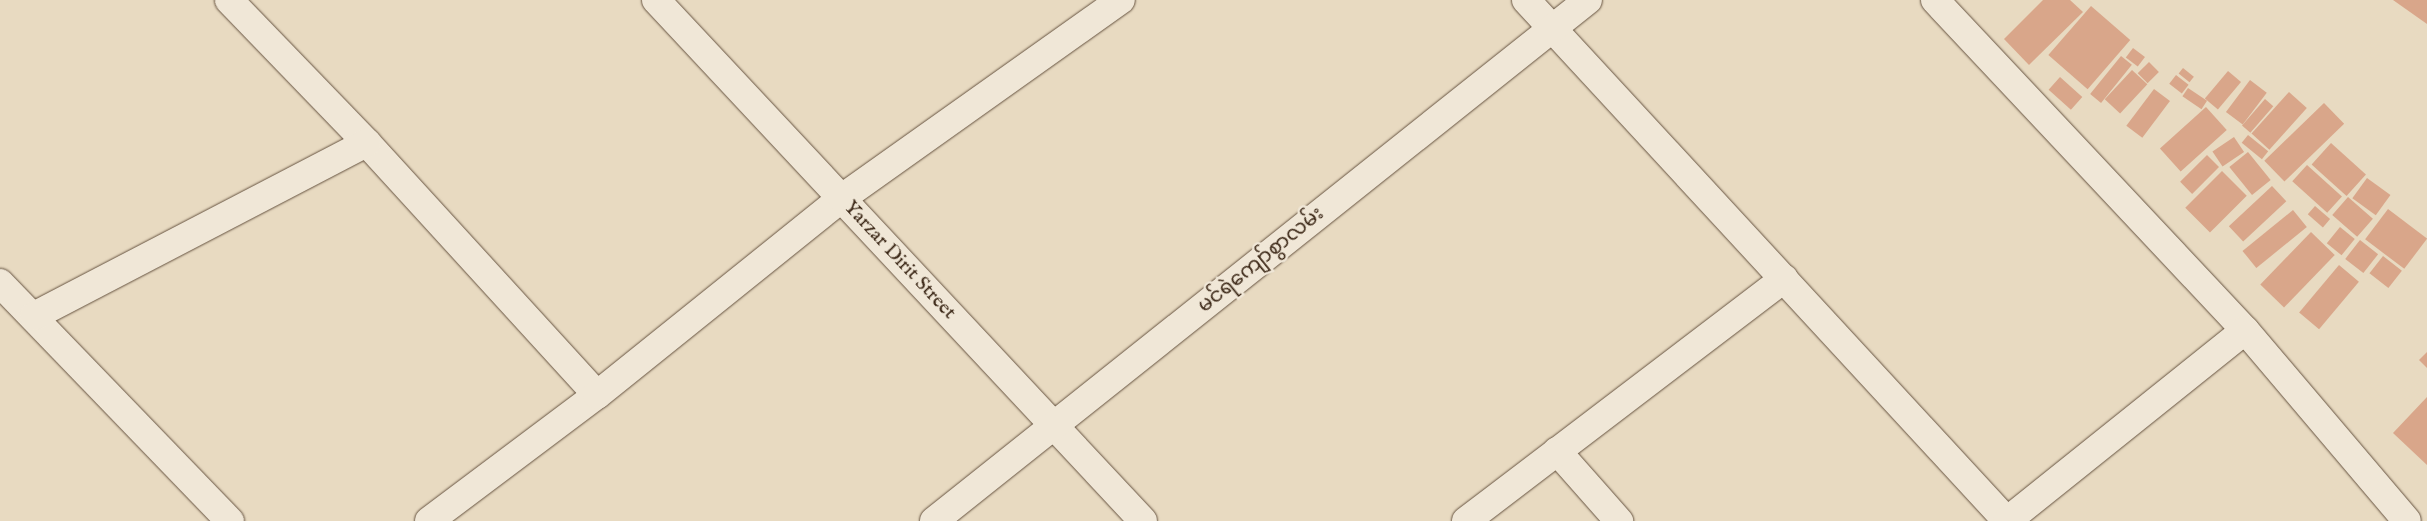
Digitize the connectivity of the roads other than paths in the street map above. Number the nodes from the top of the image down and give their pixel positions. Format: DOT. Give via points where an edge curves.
graph roads {
  1 [pos="229,0"];
  2 [pos="656,0"];
  3 [pos="1121,0"];
  4 [pos="1526,0"];
  5 [pos="1588,0"];
  6 [pos="1935,0"];
  7 [pos="1551,28"];
  8 [pos="367,143"];
  9 [pos="842,198"];
  10 [pos="1784,279"];
  11 [pos="0,283"];
  12 [pos="34,316"];
  13 [pos="2245,330"];
  14 [pos="596,394"];
  15 [pos="1054,426"];
  16 [pos="1558,451"];
  17 [pos="230,521"];
  18 [pos="428,521"];
  19 [pos="934,521"];
  20 [pos="1143,521"];
  21 [pos="1466,521"];
  22 [pos="1619,521"];
  23 [pos="2007,521"];
  24 [pos="2407,521"];
  1 -- 8 [label="street"];
  2 -- 9 [label="street, Yarzar Dirit Street"];
  3 -- 9 [label="street"];
  4 -- 7 [label="street"];
  5 -- 7 [label="street, မင်ရဲကျော်စွာလမ်း"];
  6 -- 13 [label="street"];
  7 -- 10 [label="street"];
  7 -- 15 [label="street, မင်ရဲကျော်စွာလမ်း"];
  8 -- 12 [label="street"];
  8 -- 14 [label="street"];
  9 -- 14 [label="street"];
  9 -- 15 [label="street, Yarzar Dirit Street"];
  10 -- 16 [label="street"];
  10 -- 23 [label="street"];
  11 -- 12 [label="street"];
  12 -- 17 [label="street"];
  13 -- 23 [label="street"];
  13 -- 24 [label="street"];
  14 -- 18 [label="street"];
  15 -- 19 [label="street, မင်ရဲကျော်စွာလမ်း"];
  15 -- 20 [label="street, Yarzar Dirit Street"];
  16 -- 21 [label="street"];
  16 -- 22 [label="street"];
}
